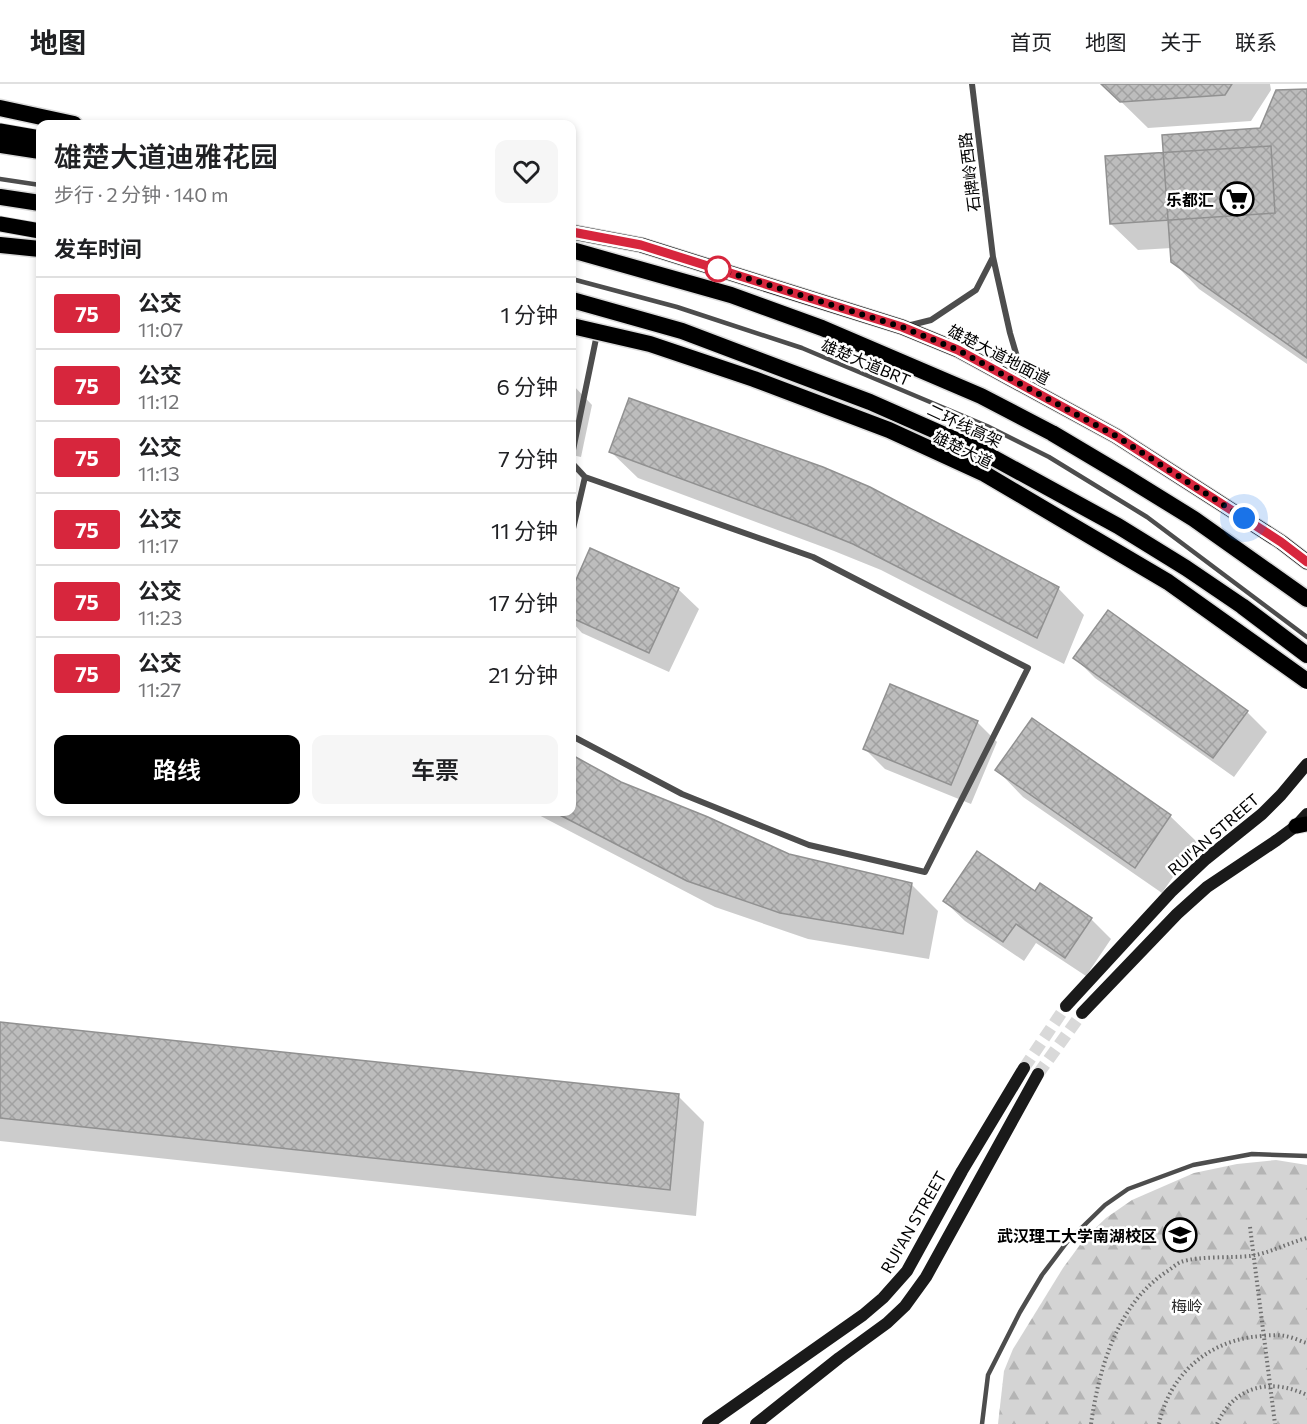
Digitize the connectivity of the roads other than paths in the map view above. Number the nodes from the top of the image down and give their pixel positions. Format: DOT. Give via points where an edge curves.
graph roads {
  1 [pos="972,84"];
  2 [pos="0,108"];
  3 [pos="56,120"];
  4 [pos="0,131"];
  5 [pos="36,137"];
  6 [pos="0,145"];
  7 [pos="36,150"];
  8 [pos="0,179"];
  9 [pos="36,184"];
  10 [pos="0,197"];
  11 [pos="36,202"];
  12 [pos="0,224"];
  13 [pos="36,230"];
  14 [pos="576,233"];
  15 [pos="0,245"];
  16 [pos="36,249"];
  17 [pos="576,251"];
  18 [pos="993,257"];
  19 [pos="576,280"];
  20 [pos="576,301"];
  21 [pos="576,326"];
  22 [pos="576,326"];
  23 [pos="902,327"];
  24 [pos="598,330"];
  25 [pos="1027,388"];
  26 [pos="576,436"];
  27 [pos="576,467"];
  28 [pos="585,477"];
  29 [pos="576,516"];
  30 [pos="1307,562"];
  31 [pos="1307,598"];
  32 [pos="1307,637"];
  33 [pos="1307,656"];
  34 [pos="1307,674"];
  35 [pos="1307,681"];
  36 [pos="576,738"];
  37 [pos="1307,764"];
  38 [pos="1307,814"];
  39 [pos="1302,825"];
  40 [pos="1066,1006"];
  41 [pos="1082,1013"];
  42 [pos="1024,1068"];
  43 [pos="1038,1074"];
  44 [pos="1307,1156"];
  45 [pos="708,1424"];
  46 [pos="756,1424"];
  47 [pos="982,1424"];
  1 -- 18 [label="street, 石牌岭西路"];
  2 -- 3 [label="highway"];
  4 -- 5 [label="main road"];
  6 -- 7 [label="highway"];
  8 -- 9 [label="lane"];
  10 -- 11 [label="highway"];
  12 -- 13 [label="main road"];
  14 -- 23 [label="main road, 雄楚大道地面道" via="641,245"];
  15 -- 16 [label="highway"];
  17 -- 31 [label="highway" via="731,295 822,328 981,396 1052,433 1194,519"];
  18 -- 23 [label="street" via="976,290 931,320"];
  18 -- 25 [label="street, 石牌岭西路"];
  19 -- 32 [label="lane, 雄楚大道BRT" via="677,307 802,348 987,426 1049,457 1147,517"];
  20 -- 33 [label="highway, 二环线高架" via="682,331 870,402 981,451 1066,496 1186,568"];
  21 -- 24 [label="main road, 雄楚大道"];
  22 -- 35 [label="highway, bridge" via="650,344 754,379 889,430 985,474 1168,582"];
  23 -- 25 [label="main road, 雄楚大道地面道" via="958,350"];
  24 -- 26 [label="street"];
  24 -- 34 [label="main road, 雄楚大道" via="685,355 881,429 1049,512 1154,574"];
  25 -- 30 [label="main road, 雄楚大道地面道" via="1116,436"];
  27 -- 28 [label="street"];
  28 -- 29 [label="street"];
  28 -- 36 [label="street" via="813,557 1028,668 925,873 809,845 682,794"];
  37 -- 40 [label="main road, RUI'AN STREET" via="1262,814 1171,892"];
  38 -- 39 [label="main road"];
  39 -- 41 [label="main road" via="1208,886"];
  42 -- 45 [label="main road, RUI'AN STREET" via="896,1284 863,1315"];
  43 -- 46 [label="main road" via="926,1277 905,1306"];
  44 -- 47 [label="lane" via="1252,1154 1193,1165 1128,1189 1105,1205 1067,1242 1020,1312 988,1375"];
}
